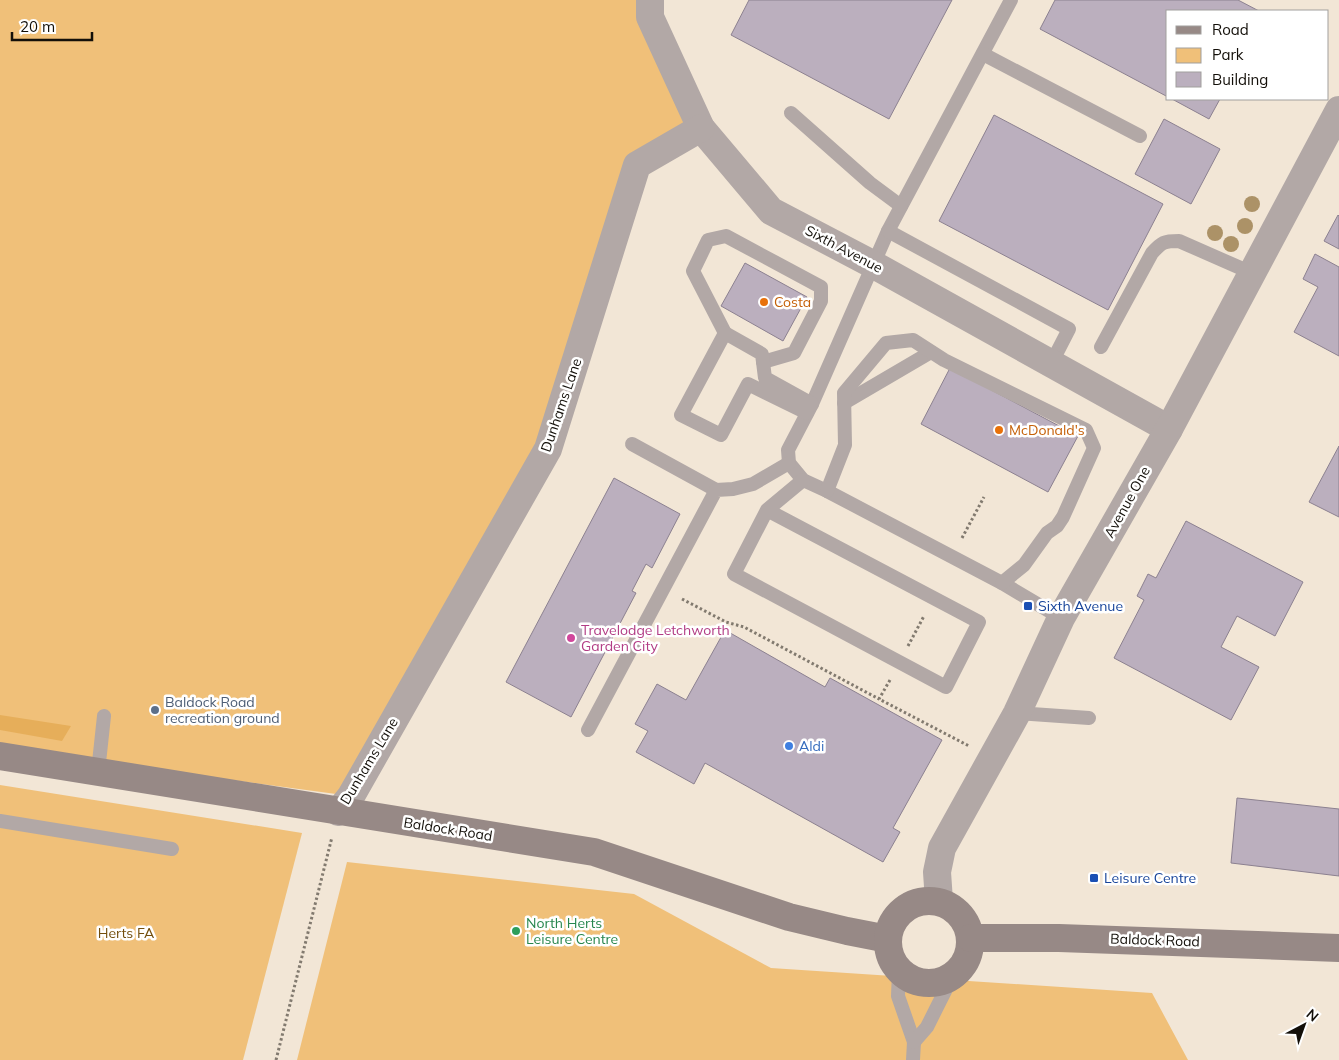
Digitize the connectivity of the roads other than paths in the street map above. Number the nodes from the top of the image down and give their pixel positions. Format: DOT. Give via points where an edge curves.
graph roads {
  1 [pos="650,0"];
  2 [pos="1011,0"];
  3 [pos="982,54"];
  4 [pos="1339,110"];
  5 [pos="791,113"];
  6 [pos="701,128"];
  7 [pos="1140,136"];
  8 [pos="901,206"];
  9 [pos="888,231"];
  10 [pos="874,264"];
  11 [pos="1252,273"];
  12 [pos="725,333"];
  13 [pos="1101,347"];
  14 [pos="931,352"];
  15 [pos="763,362"];
  16 [pos="1052,364"];
  17 [pos="844,403"];
  18 [pos="810,408"];
  19 [pos="1169,429"];
  20 [pos="632,444"];
  21 [pos="789,463"];
  22 [pos="803,480"];
  23 [pos="716,490"];
  24 [pos="827,491"];
  25 [pos="767,510"];
  26 [pos="1002,583"];
  27 [pos="1061,618"];
  28 [pos="1017,713"];
  29 [pos="104,716"];
  30 [pos="1089,718"];
  31 [pos="588,730"];
  32 [pos="0,756"];
  33 [pos="98,772"];
  34 [pos="338,812"];
  35 [pos="0,821"];
  36 [pos="172,849"];
  37 [pos="938,901"];
  38 [pos="971,938"];
  39 [pos="888,940"];
  40 [pos="1339,948"];
  41 [pos="899,971"];
  42 [pos="952,977"];
  43 [pos="914,1042"];
  44 [pos="913,1060"];
  1 -- 6 [label="street" via="650,17"];
  2 -- 3 [label="lane"];
  3 -- 7 [label="lane"];
  3 -- 8 [label="lane"];
  4 -- 11 [label="street, Avenue One"];
  5 -- 8 [label="lane"];
  6 -- 10 [label="street, Sixth Avenue" via="771,211"];
  6 -- 34 [label="street, Dunhams Lane" via="637,165 548,449 351,796"];
  8 -- 9 [label="lane"];
  9 -- 10 [label="lane"];
  9 -- 16 [label="lane" via="1069,329"];
  10 -- 16 [label="street, Sixth Avenue"];
  10 -- 18 [label="lane"];
  11 -- 13 [label="lane" via="1179,241 1166,241 1152,253"];
  11 -- 19 [label="street, Avenue One"];
  12 -- 15 [label="lane" via="762,354"];
  12 -- 15 [label="lane" via="693,271 708,240 726,236 821,287 821,301 794,354"];
  12 -- 18 [label="lane" via="681,415 721,435 748,384"];
  14 -- 17 [label="lane"];
  14 -- 17 [label="lane" via="913,340 886,343 844,393"];
  14 -- 26 [label="lane" via="1086,430 1094,448 1057,526 1046,533 1024,565"];
  15 -- 18 [label="lane" via="765,378"];
  16 -- 19 [label="street, Sixth Avenue"];
  17 -- 24 [label="lane" via="845,445"];
  18 -- 21 [label="lane" via="788,450"];
  19 -- 27 [label="street, Avenue One"];
  20 -- 23 [label="lane"];
  21 -- 22 [label="lane"];
  21 -- 23 [label="lane" via="753,484"];
  22 -- 24 [label="lane"];
  22 -- 25 [label="lane"];
  23 -- 31 [label="lane"];
  24 -- 26 [label="lane"];
  25 -- 25 [label="lane" via="734,574 946,687 979,622"];
  26 -- 27 [label="lane"];
  27 -- 28 [label="street, Avenue One"];
  28 -- 30 [label="lane"];
  28 -- 37 [label="street, Avenue One" via="942,848 937,872"];
  29 -- 33 [label="lane"];
  32 -- 33 [label="main road, Baldock Road"];
  33 -- 34 [label="main road, Baldock Road"];
  34 -- 39 [label="main road, Baldock Road" via="594,852 789,917"];
  35 -- 36 [label="lane"];
  37 -- 38 [label="main road" via="960,914 968,925"];
  37 -- 39 [label="main road" via="924,900 899,913 891,926"];
  38 -- 40 [label="main road, Baldock Road"];
  38 -- 42 [label="main road" via="970,953 963,967"];
  39 -- 41 [label="main road" via="889,951"];
  41 -- 42 [label="main road" via="924,983 939,983"];
  41 -- 43 [label="lane" via="898,996"];
  42 -- 43 [label="lane" via="927,1027"];
  43 -- 44 [label="lane"];
}
